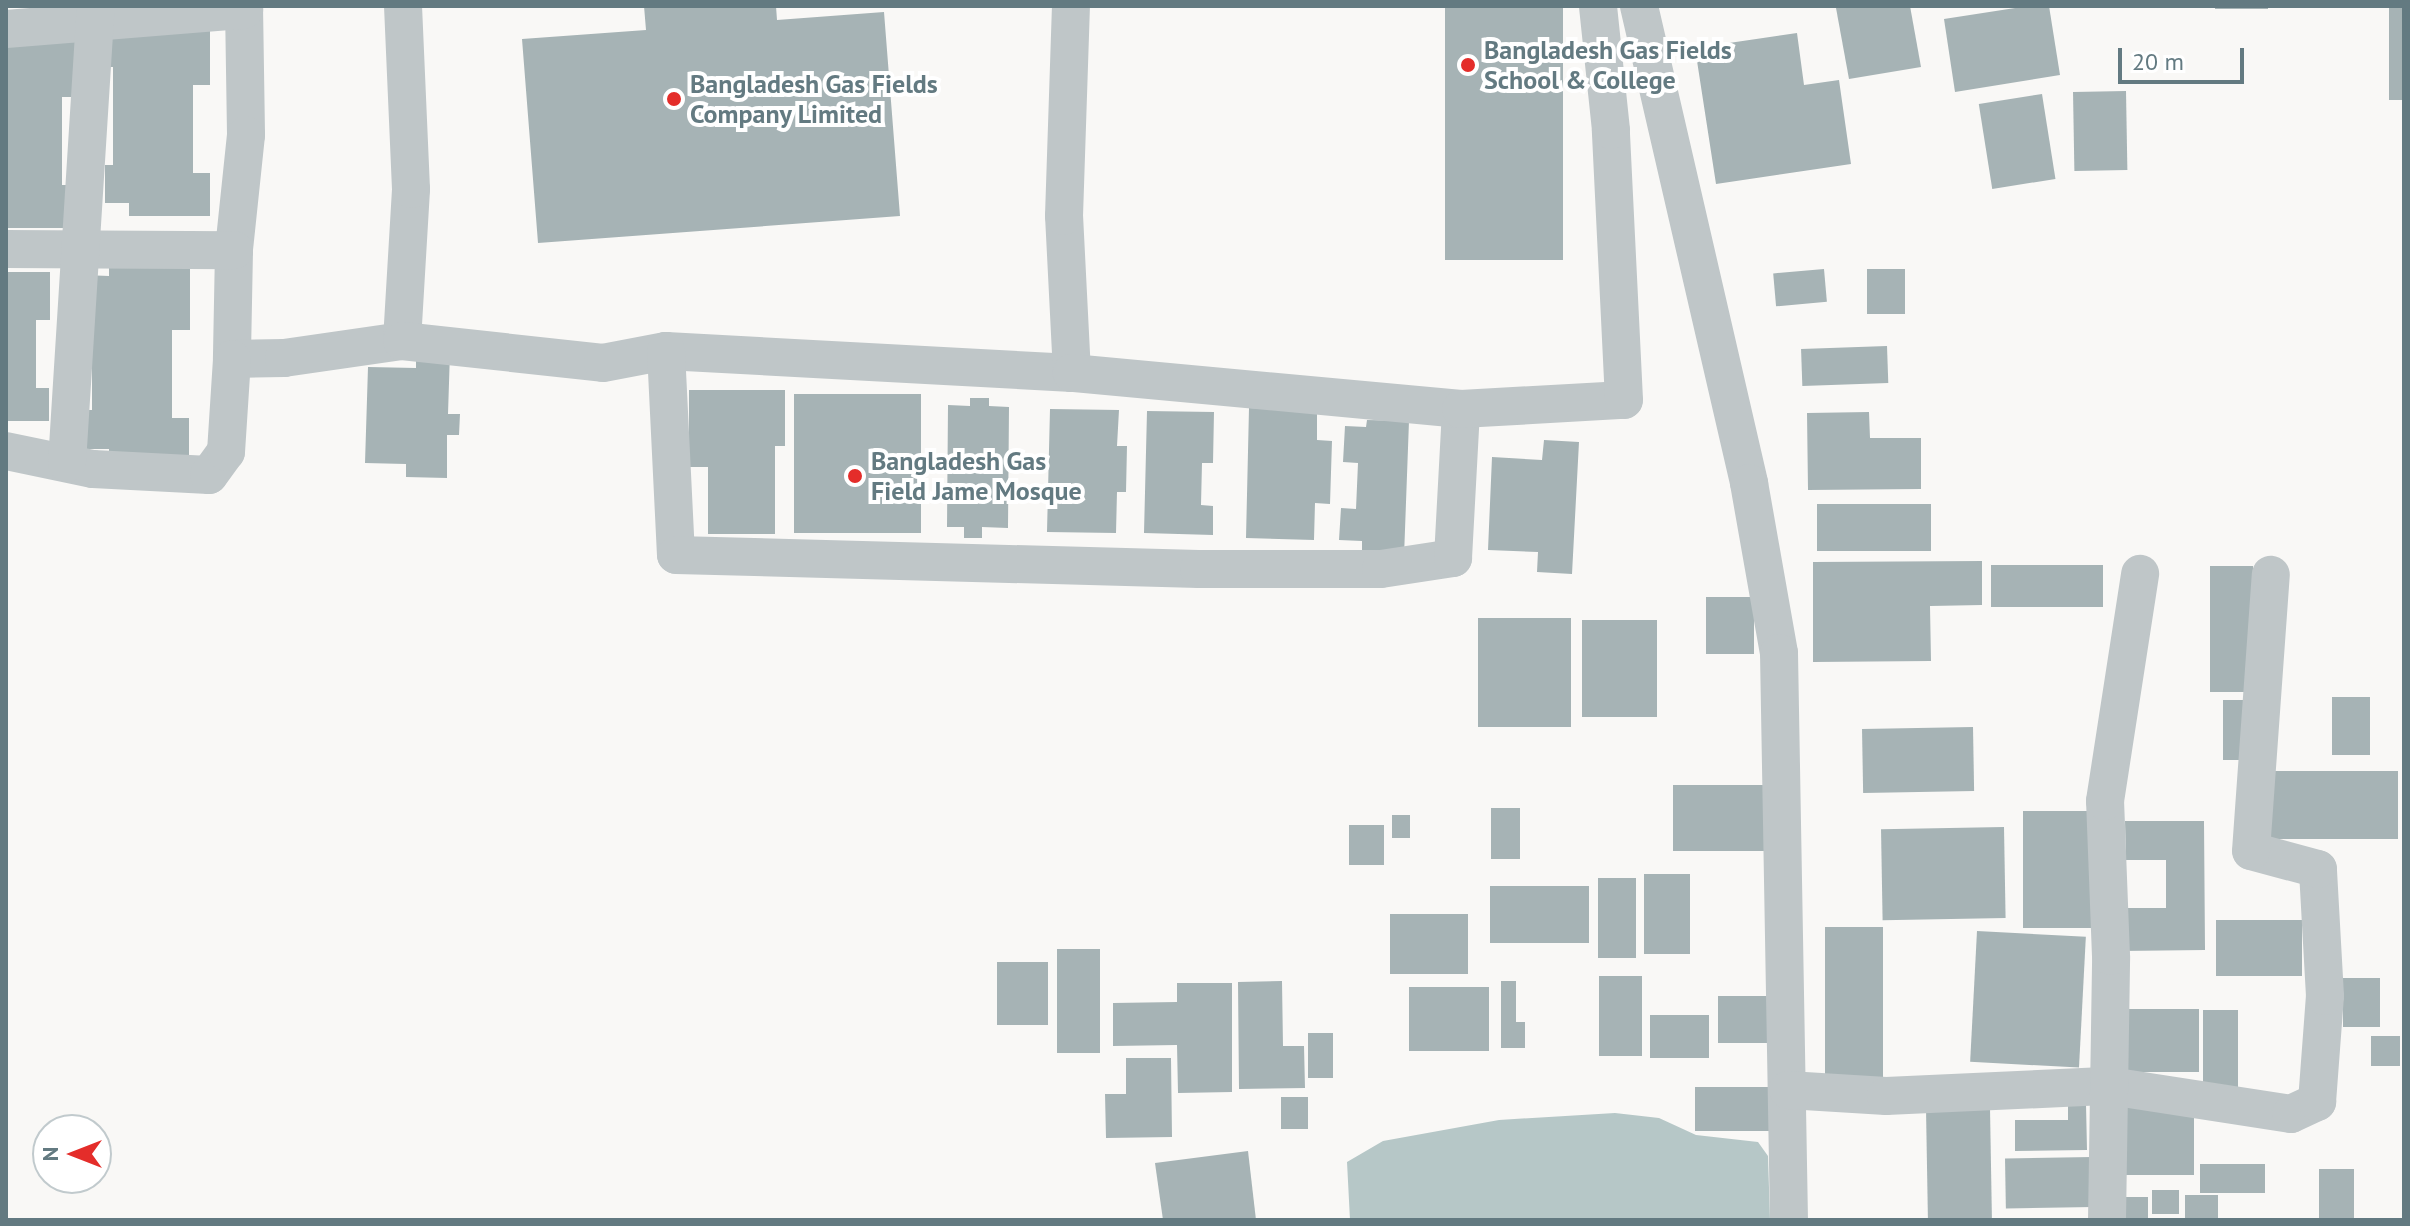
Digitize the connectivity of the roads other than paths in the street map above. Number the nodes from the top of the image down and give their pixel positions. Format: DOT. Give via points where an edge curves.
graph roads {
  1 [pos="403,6"];
  2 [pos="1071,6"];
  3 [pos="1598,6"];
  4 [pos="1639,6"];
  5 [pos="244,8"];
  6 [pos="97,14"];
  7 [pos="6,29"];
  8 [pos="6,249"];
  9 [pos="81,249"];
  10 [pos="234,250"];
  11 [pos="402,341"];
  12 [pos="666,351"];
  13 [pos="232,359"];
  14 [pos="1072,373"];
  15 [pos="1461,409"];
  16 [pos="6,451"];
  17 [pos="67,463"];
  18 [pos="2140,574"];
  19 [pos="2271,575"];
  20 [pos="2110,1086"];
  21 [pos="1788,1090"];
  22 [pos="1789,1220"];
  23 [pos="2107,1220"];
  1 -- 11 [label="street" via="411,189"];
  2 -- 14 [label="street" via="1071,130 1064,216"];
  3 -- 15 [label="street" via="1611,130 1624,400"];
  4 -- 21 [label="street" via="1745,468 1779,653"];
  5 -- 6 [label="street"];
  5 -- 10 [label="street" via="246,135"];
  6 -- 7 [label="street"];
  6 -- 9 [label="street"];
  8 -- 9 [label="street"];
  9 -- 10 [label="street"];
  9 -- 17 [label="street"];
  10 -- 13 [label="street"];
  11 -- 12 [label="street" via="603,363"];
  11 -- 13 [label="street" via="284,358"];
  12 -- 14 [label="street"];
  12 -- 15 [label="street" via="676,555 1199,569 1381,569 1453,558"];
  13 -- 17 [label="street" via="226,452 209,475"];
  14 -- 15 [label="street"];
  16 -- 17 [label="street"];
  18 -- 20 [label="street" via="2105,801"];
  19 -- 20 [label="street" via="2251,851 2318,869 2325,996 2317,1102 2291,1114"];
  20 -- 21 [label="street" via="1886,1096"];
  20 -- 23 [label="street"];
  21 -- 22 [label="street"];
}
